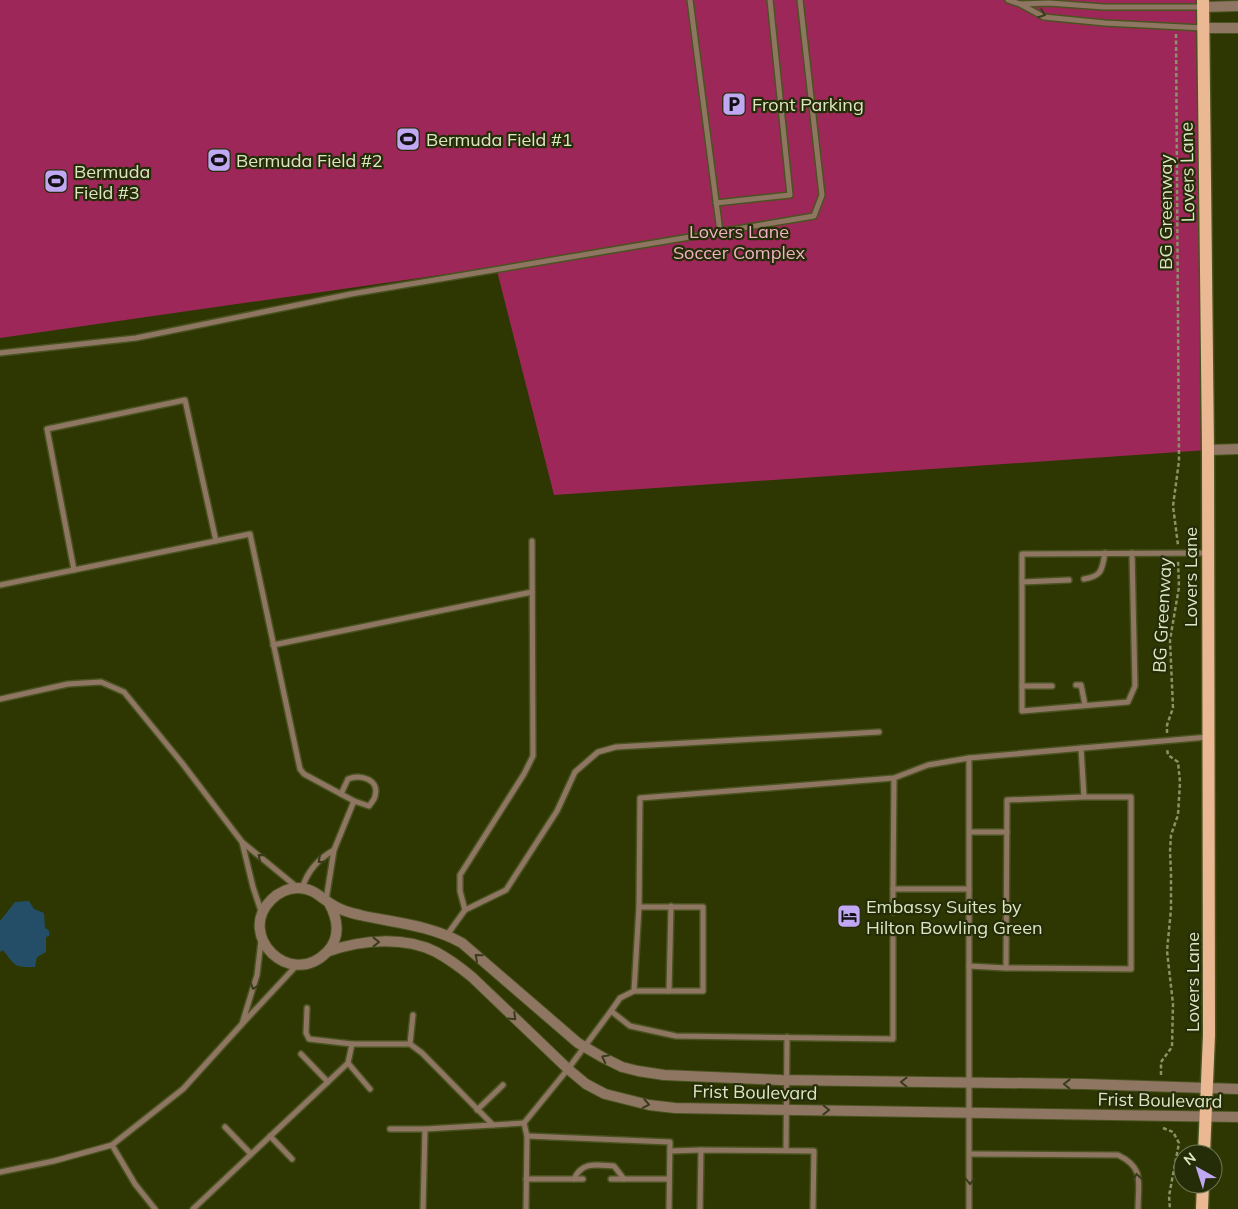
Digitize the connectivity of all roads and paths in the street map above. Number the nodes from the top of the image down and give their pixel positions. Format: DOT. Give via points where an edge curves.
graph roads {
  1 [pos="690,0"];
  2 [pos="770,0"];
  3 [pos="800,0"];
  4 [pos="1008,0"];
  5 [pos="1203,3"];
  6 [pos="1020,4"];
  7 [pos="1238,6"];
  8 [pos="1176,26"];
  9 [pos="1203,28"];
  10 [pos="1238,28"];
  11 [pos="716,203"];
  12 [pos="720,232"];
  13 [pos="0,353"];
  14 [pos="1238,449"];
  15 [pos="1208,450"];
  16 [pos="216,541"];
  17 [pos="532,541"];
  18 [pos="1105,553"];
  19 [pos="1132,553"];
  20 [pos="1207,553"];
  21 [pos="1178,554"];
  22 [pos="74,570"];
  23 [pos="1069,580"];
  24 [pos="1084,580"];
  25 [pos="1022,582"];
  26 [pos="0,585"];
  27 [pos="532,592"];
  28 [pos="273,645"];
  29 [pos="1022,686"];
  30 [pos="1052,686"];
  31 [pos="1076,686"];
  32 [pos="0,699"];
  33 [pos="1084,705"];
  34 [pos="879,732"];
  35 [pos="1209,736"];
  36 [pos="1167,741"];
  37 [pos="1081,748"];
  38 [pos="969,758"];
  39 [pos="894,778"];
  40 [pos="341,794"];
  41 [pos="1084,797"];
  42 [pos="354,801"];
  43 [pos="969,832"];
  44 [pos="1007,832"];
  45 [pos="242,842"];
  46 [pos="334,850"];
  47 [pos="300,888"];
  48 [pos="893,889"];
  49 [pos="970,889"];
  50 [pos="328,902"];
  51 [pos="671,906"];
  52 [pos="639,907"];
  53 [pos="465,910"];
  54 [pos="893,912"];
  55 [pos="262,914"];
  56 [pos="447,935"];
  57 [pos="262,938"];
  58 [pos="893,938"];
  59 [pos="328,951"];
  60 [pos="297,965"];
  61 [pos="969,966"];
  62 [pos="1006,968"];
  63 [pos="634,991"];
  64 [pos="669,991"];
  65 [pos="307,1008"];
  66 [pos="611,1011"];
  67 [pos="413,1016"];
  68 [pos="242,1024"];
  69 [pos="787,1037"];
  70 [pos="352,1044"];
  71 [pos="410,1044"];
  72 [pos="584,1046"];
  73 [pos="300,1054"];
  74 [pos="348,1063"];
  75 [pos="568,1069"];
  76 [pos="787,1080"];
  77 [pos="328,1082"];
  78 [pos="970,1083"];
  79 [pos="503,1085"];
  80 [pos="1161,1087"];
  81 [pos="1207,1088"];
  82 [pos="370,1089"];
  83 [pos="1238,1089"];
  84 [pos="787,1109"];
  85 [pos="478,1110"];
  86 [pos="970,1112"];
  87 [pos="1160,1116"];
  88 [pos="1206,1117"];
  89 [pos="1238,1117"];
  90 [pos="524,1123"];
  91 [pos="493,1125"];
  92 [pos="225,1127"];
  93 [pos="390,1129"];
  94 [pos="424,1129"];
  95 [pos="270,1136"];
  96 [pos="527,1136"];
  97 [pos="1205,1144"];
  98 [pos="112,1145"];
  99 [pos="701,1150"];
  100 [pos="786,1150"];
  101 [pos="670,1151"];
  102 [pos="251,1154"];
  103 [pos="970,1154"];
  104 [pos="292,1159"];
  105 [pos="0,1172"];
  106 [pos="526,1179"];
  107 [pos="574,1179"];
  108 [pos="584,1179"];
  109 [pos="624,1179"];
  110 [pos="669,1179"];
  111 [pos="611,1180"];
  112 [pos="1203,1194"];
  113 [pos="155,1209"];
  114 [pos="193,1209"];
  115 [pos="423,1209"];
  116 [pos="526,1209"];
  117 [pos="669,1209"];
  118 [pos="700,1209"];
  119 [pos="814,1209"];
  120 [pos="970,1209"];
  121 [pos="1138,1209"];
  122 [pos="1170,1209"];
  123 [pos="1202,1209"];
  1 -- 11 [label="lane"];
  2 -- 11 [label="lane" via="790,195"];
  3 -- 12 [label="lane" via="822,195 814,216"];
  4 -- 6 [label="lane"];
  5 -- 6 [label="lane" via="1104,7"];
  5 -- 7 [label="street"];
  5 -- 9 [label="main road, Lovers Lane"];
  6 -- 8 [label="lane, one-way" via="1044,17"];
  8 -- 9 [label="lane"];
  8 -- 21 [label="path, BG Greenway" via="1179,461 1173,506"];
  9 -- 10 [label="street"];
  9 -- 15 [label="main road, Lovers Lane"];
  11 -- 12 [label="lane"];
  12 -- 13 [label="lane" via="351,294 136,338"];
  14 -- 15 [label="street"];
  15 -- 20 [label="main road, Lovers Lane"];
  16 -- 22 [label="lane"];
  16 -- 22 [label="lane" via="185,400 47,429"];
  16 -- 28 [label="lane" via="250,534"];
  17 -- 27 [label="lane"];
  18 -- 19 [label="lane"];
  18 -- 24 [label="lane" via="1100,572 1096,577"];
  18 -- 25 [label="lane" via="1022,554"];
  19 -- 21 [label="lane"];
  19 -- 33 [label="lane" via="1135,686 1128,702"];
  20 -- 21 [label="lane"];
  20 -- 35 [label="main road, Lovers Lane"];
  21 -- 36 [label="path, BG Greenway" via="1179,587 1170,640 1173,708 1167,725"];
  22 -- 26 [label="lane"];
  23 -- 25 [label="lane"];
  25 -- 29 [label="lane"];
  27 -- 28 [label="lane"];
  27 -- 53 [label="lane" via="533,756 460,875"];
  28 -- 40 [label="lane" via="300,769"];
  29 -- 30 [label="lane"];
  29 -- 33 [label="lane" via="1022,711"];
  31 -- 33 [label="lane" via="1081,685"];
  32 -- 45 [label="lane" via="68,684 101,682 124,692"];
  34 -- 53 [label="lane" via="616,748 598,752 575,772 557,811 506,890"];
  35 -- 36 [label="lane"];
  35 -- 81 [label="main road, Lovers Lane"];
  36 -- 37 [label="lane"];
  36 -- 80 [label="path" via="1168,755 1178,762 1180,782 1178,815 1170,852 1171,909 1167,951 1173,1004 1172,1047 1161,1062"];
  37 -- 38 [label="lane"];
  37 -- 41 [label="lane"];
  38 -- 39 [label="lane" via="928,765"];
  38 -- 43 [label="lane"];
  39 -- 48 [label="lane"];
  39 -- 52 [label="lane" via="640,798"];
  40 -- 42 [label="lane"];
  40 -- 42 [label="lane" via="348,780 363,776 371,781 376,795 370,806"];
  41 -- 44 [label="lane" via="1007,800"];
  41 -- 62 [label="lane" via="1131,797 1131,969"];
  42 -- 46 [label="lane"];
  43 -- 44 [label="lane"];
  43 -- 49 [label="lane"];
  44 -- 62 [label="lane"];
  47 -- 45 [label="lane, one-way"];
  45 -- 55 [label="lane"];
  46 -- 47 [label="lane, one-way" via="322,857"];
  46 -- 50 [label="lane"];
  47 -- 50 [label="street, Frist Boulevard" via="321,895"];
  47 -- 55 [label="street" via="276,895"];
  48 -- 49 [label="lane"];
  48 -- 54 [label="lane"];
  49 -- 61 [label="lane"];
  50 -- 56 [label="street, Frist Boulevard" via="345,911"];
  50 -- 59 [label="street" via="337,922 337,932"];
  51 -- 52 [label="lane"];
  51 -- 64 [label="lane"];
  51 -- 64 [label="lane" via="703,906 703,992"];
  52 -- 63 [label="lane"];
  53 -- 56 [label="lane"];
  55 -- 57 [label="street"];
  72 -- 56 [label="street, Frist Boulevard, one-way" via="462,943"];
  57 -- 60 [label="street" via="275,957"];
  57 -- 68 [label="lane, one-way" via="257,975"];
  58 -- 69 [label="lane" via="893,1039"];
  59 -- 60 [label="street, Frist Boulevard" via="309,964"];
  59 -- 75 [label="street, Frist Boulevard, one-way" via="349,944 392,942 436,952 472,977"];
  60 -- 68 [label="lane"];
  61 -- 62 [label="lane"];
  61 -- 78 [label="lane"];
  63 -- 64 [label="lane"];
  63 -- 66 [label="lane" via="620,998"];
  65 -- 70 [label="lane" via="306,1033 309,1039"];
  66 -- 69 [label="lane" via="630,1026 676,1036"];
  66 -- 72 [label="lane"];
  67 -- 71 [label="lane"];
  68 -- 98 [label="lane" via="183,1089"];
  69 -- 76 [label="lane"];
  70 -- 71 [label="lane"];
  70 -- 74 [label="lane"];
  71 -- 85 [label="lane"];
  72 -- 75 [label="lane"];
  76 -- 72 [label="street, Frist Boulevard, one-way" via="638,1071 622,1067"];
  73 -- 77 [label="lane"];
  74 -- 77 [label="lane"];
  74 -- 82 [label="lane"];
  75 -- 84 [label="street, Frist Boulevard, one-way" via="586,1084 606,1094 649,1104 675,1108"];
  75 -- 90 [label="lane"];
  78 -- 76 [label="street, Frist Boulevard, one-way"];
  76 -- 84 [label="lane"];
  77 -- 95 [label="lane"];
  80 -- 78 [label="street, Frist Boulevard, one-way"];
  78 -- 86 [label="lane"];
  79 -- 85 [label="lane"];
  80 -- 81 [label="street, Frist Boulevard"];
  81 -- 83 [label="street, Frist Boulevard"];
  81 -- 88 [label="main road, Lovers Lane"];
  84 -- 86 [label="street, Frist Boulevard, one-way"];
  84 -- 100 [label="lane"];
  85 -- 91 [label="lane"];
  86 -- 87 [label="street, Frist Boulevard"];
  86 -- 103 [label="lane"];
  87 -- 88 [label="street, Frist Boulevard"];
  87 -- 122 [label="path" via="1160,1128 1173,1132 1179,1143 1169,1196"];
  88 -- 89 [label="street, Frist Boulevard"];
  88 -- 97 [label="main road, Lovers Lane"];
  90 -- 91 [label="lane"];
  90 -- 96 [label="lane"];
  91 -- 94 [label="lane"];
  92 -- 102 [label="lane"];
  93 -- 94 [label="lane"];
  94 -- 115 [label="lane"];
  95 -- 102 [label="lane"];
  95 -- 104 [label="lane"];
  96 -- 101 [label="lane" via="670,1142"];
  96 -- 106 [label="lane"];
  98 -- 105 [label="lane" via="54,1162"];
  98 -- 113 [label="lane" via="135,1184"];
  99 -- 100 [label="lane"];
  99 -- 101 [label="lane"];
  99 -- 118 [label="lane"];
  100 -- 119 [label="lane" via="814,1151"];
  101 -- 110 [label="lane"];
  102 -- 114 [label="lane"];
  103 -- 120 [label="lane, one-way"];
  121 -- 103 [label="lane, one-way" via="1138,1173 1131,1161 1118,1155"];
  106 -- 107 [label="lane"];
  106 -- 116 [label="lane"];
  107 -- 108 [label="lane"];
  107 -- 109 [label="lane" via="578,1171 588,1165 614,1166"];
  109 -- 110 [label="lane"];
  109 -- 111 [label="lane"];
  110 -- 117 [label="lane"];
  112 -- 123 [label="main road"];
}
